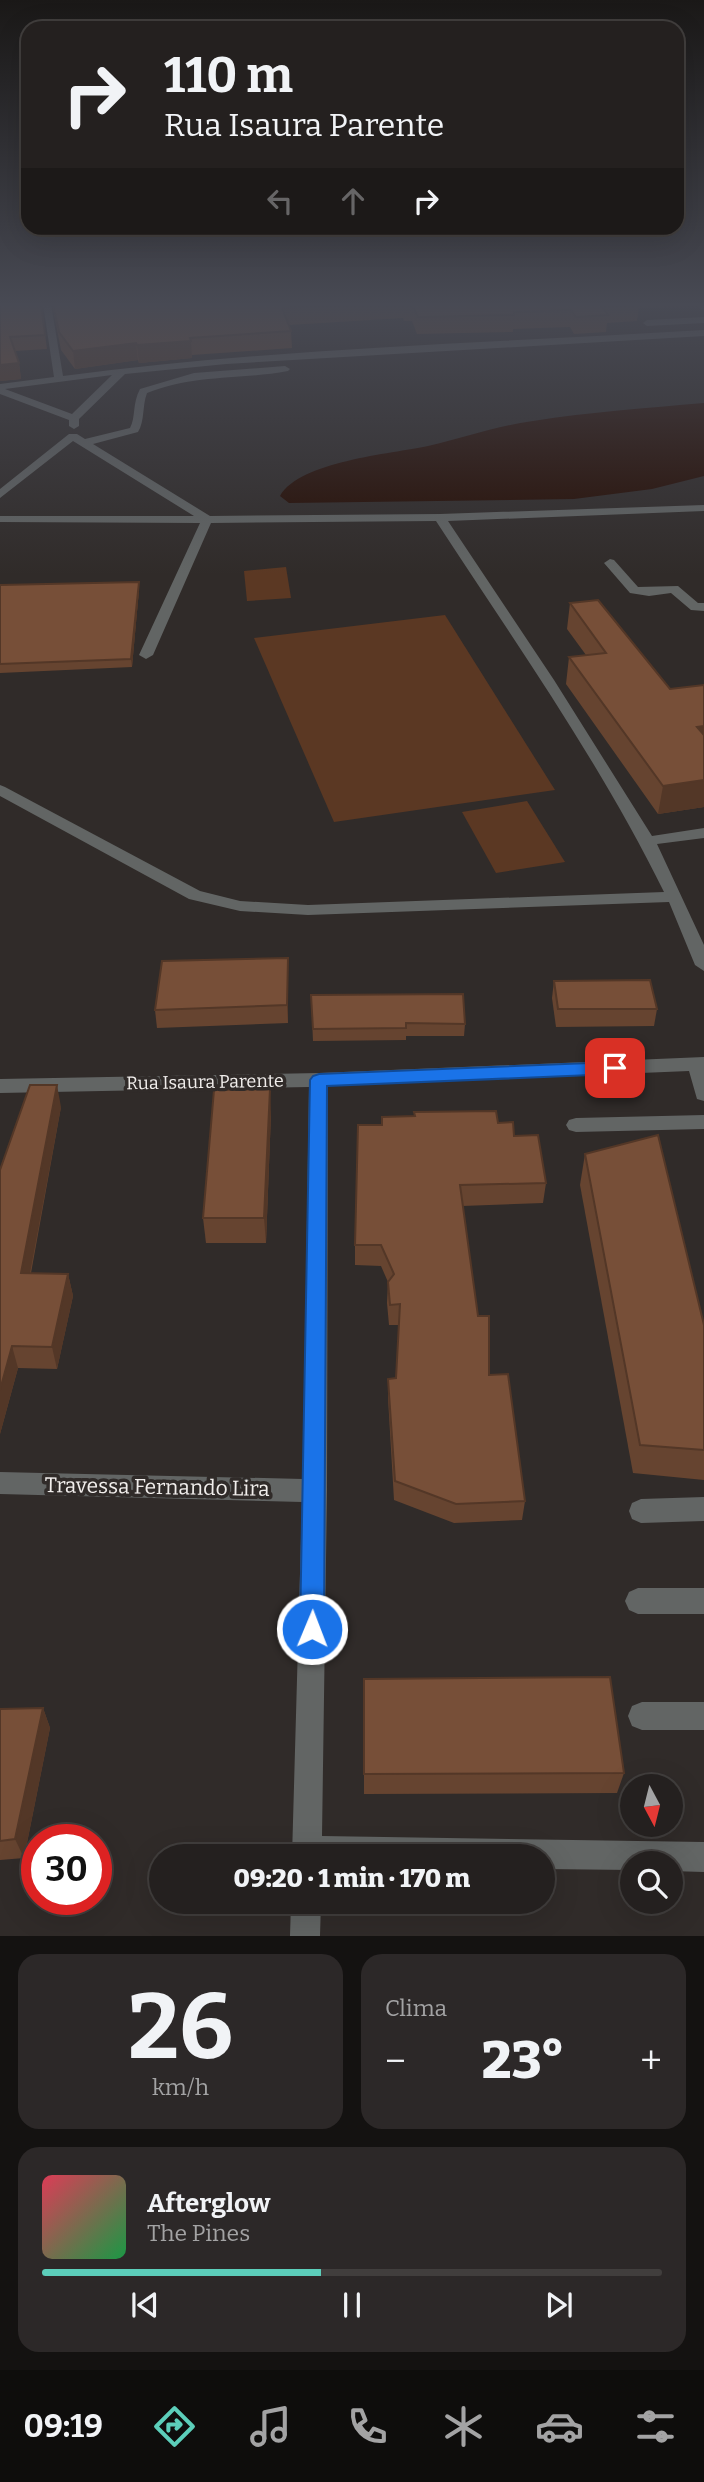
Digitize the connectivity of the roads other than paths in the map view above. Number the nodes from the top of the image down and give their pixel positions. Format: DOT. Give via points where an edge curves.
graph roads {
  1 [pos="10,394"];
  2 [pos="103,394"];
  3 [pos="141,394"];
  4 [pos="73,429"];
  5 [pos="87,442"];
  6 [pos="0,495"];
  7 [pos="704,508"];
  8 [pos="440,518"];
  9 [pos="0,519"];
  10 [pos="207,519"];
  11 [pos="610,563"];
  12 [pos="704,607"];
  13 [pos="146,655"];
  14 [pos="0,790"];
  15 [pos="704,833"];
  16 [pos="647,841"];
  17 [pos="675,897"];
  18 [pos="704,965"];
  19 [pos="700,1064"];
  20 [pos="319,1080"];
  21 [pos="0,1086"];
  22 [pos="704,1094"];
  23 [pos="704,1122"];
  24 [pos="576,1125"];
  25 [pos="0,1483"];
  26 [pos="315,1491"];
  27 [pos="704,1509"];
  28 [pos="641,1511"];
  29 [pos="638,1601"];
  30 [pos="704,1601"];
  31 [pos="642,1716"];
  32 [pos="704,1716"];
  33 [pos="307,1844"];
  34 [pos="555,1855"];
  35 [pos="704,1857"];
  36 [pos="305,1914"];
  37 [pos="304,1936"];
  1 -- 4 [label="street"];
  2 -- 4 [label="street"];
  3 -- 5 [label="street" via="134,430"];
  4 -- 5 [label="street"];
  4 -- 6 [label="street"];
  5 -- 10 [label="street"];
  7 -- 8 [label="street"];
  8 -- 10 [label="street"];
  8 -- 16 [label="street"];
  9 -- 10 [label="street"];
  10 -- 13 [label="street"];
  11 -- 12 [label="street" via="634,590 674,589 695,607"];
  14 -- 17 [label="street" via="195,895 240,906 308,910"];
  15 -- 16 [label="street"];
  16 -- 17 [label="street"];
  17 -- 18 [label="street"];
  19 -- 20 [label="street, Rua Isaura Parente"];
  19 -- 22 [label="street"];
  20 -- 21 [label="street, Rua Isaura Parente"];
  20 -- 26 [label="street"];
  23 -- 24 [label="street"];
  25 -- 26 [label="street, Travessa Fernando Lira"];
  26 -- 33 [label="street"];
  27 -- 28 [label="street"];
  29 -- 30 [label="street"];
  31 -- 32 [label="street"];
  34 -- 35 [label="street"];
  36 -- 37 [label="street"];
}
